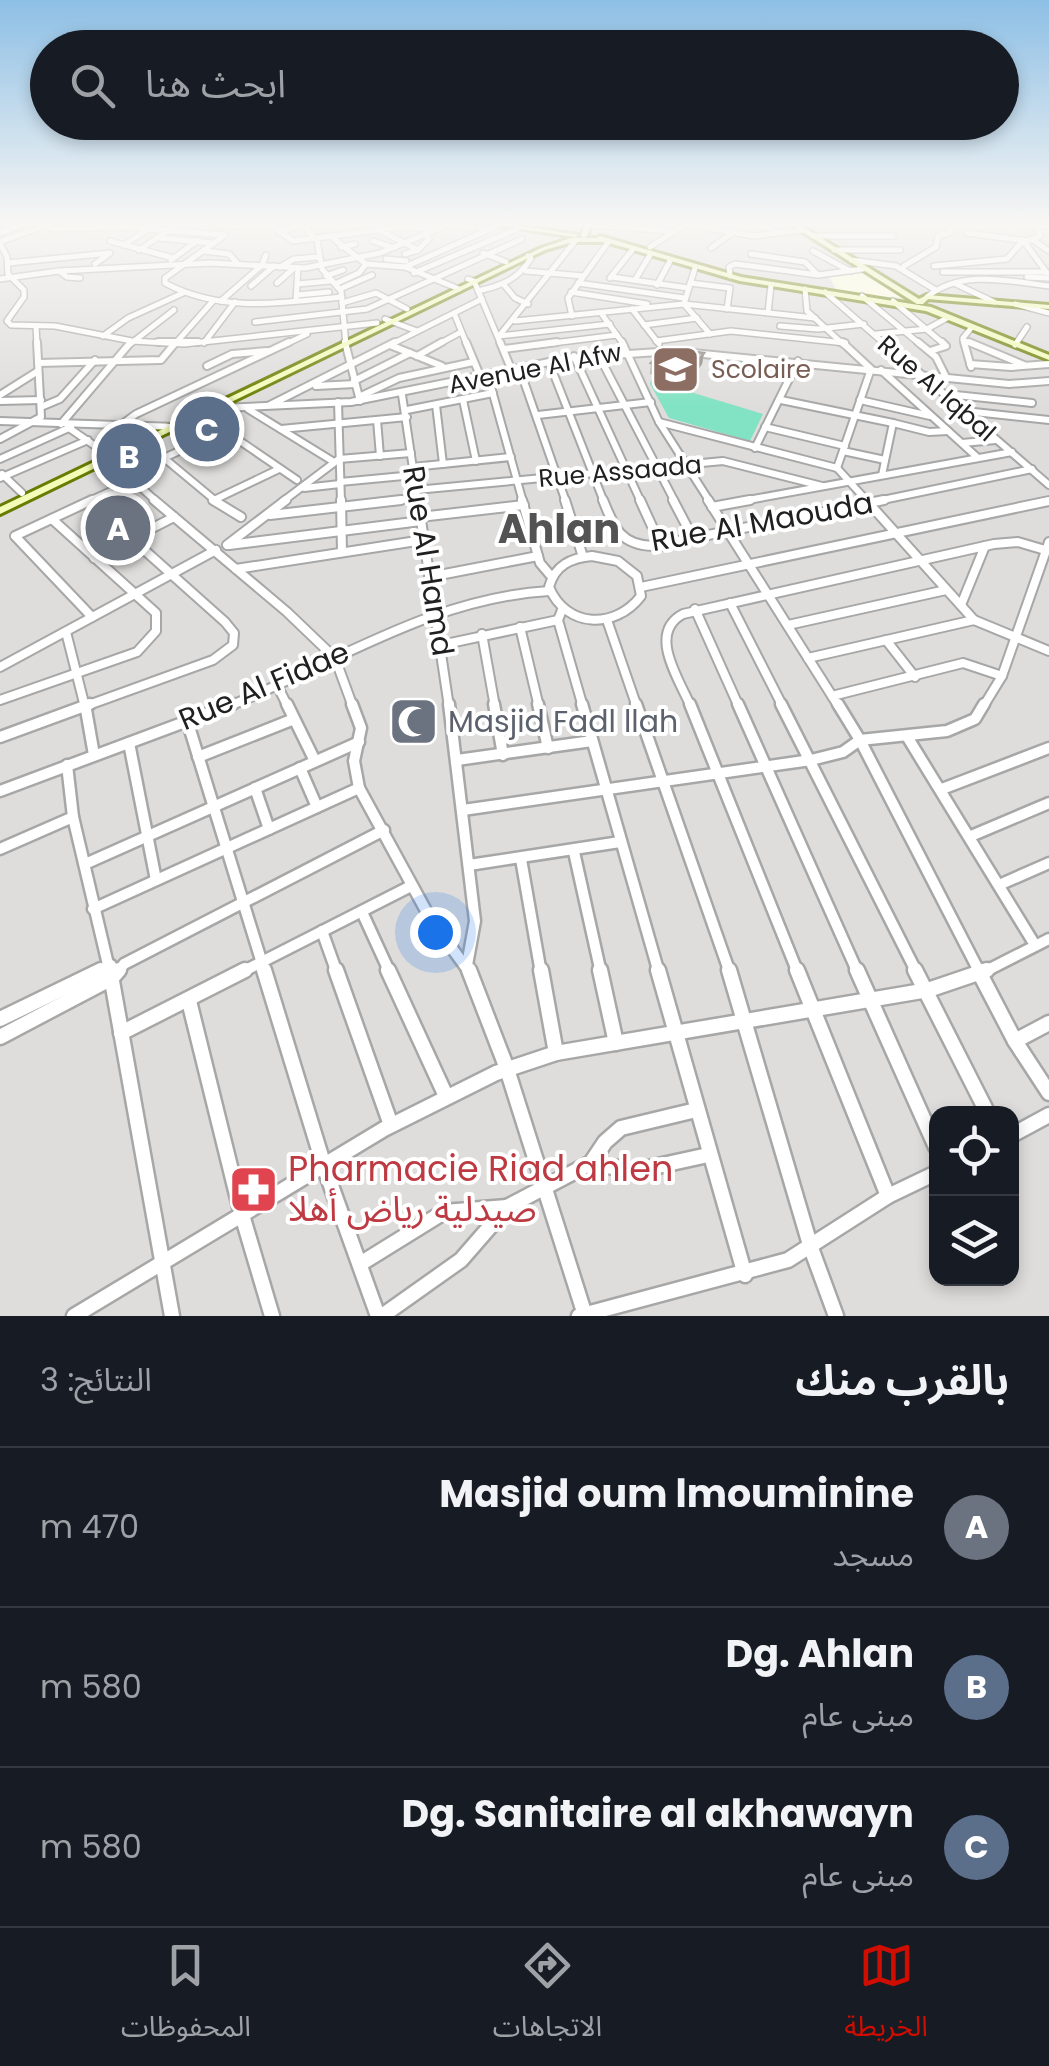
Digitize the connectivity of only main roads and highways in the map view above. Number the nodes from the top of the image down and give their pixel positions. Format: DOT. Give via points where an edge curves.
graph roads {
  1 [pos="764,283"];
  2 [pos="885,283"];
  3 [pos="474,284"];
  4 [pos="456,287"];
  5 [pos="914,303"];
  6 [pos="1049,310"];
  7 [pos="385,321"];
  8 [pos="346,341"];
  9 [pos="1049,361"];
  10 [pos="199,412"];
  11 [pos="107,458"];
  12 [pos="0,503"];
  13 [pos="0,511"];
  1 -- 5 [label="main road"];
  2 -- 5 [label="main road"];
  3 -- 4 [label="main road"];
  4 -- 7 [label="main road"];
  4 -- 7 [label="main road"];
  5 -- 6 [label="main road" via="994,302"];
  5 -- 9 [label="main road"];
  7 -- 8 [label="main road"];
  8 -- 10 [label="main road"];
  8 -- 10 [label="main road"];
  10 -- 11 [label="main road"];
  10 -- 11 [label="main road"];
  11 -- 12 [label="main road"];
  11 -- 13 [label="main road"];
}
